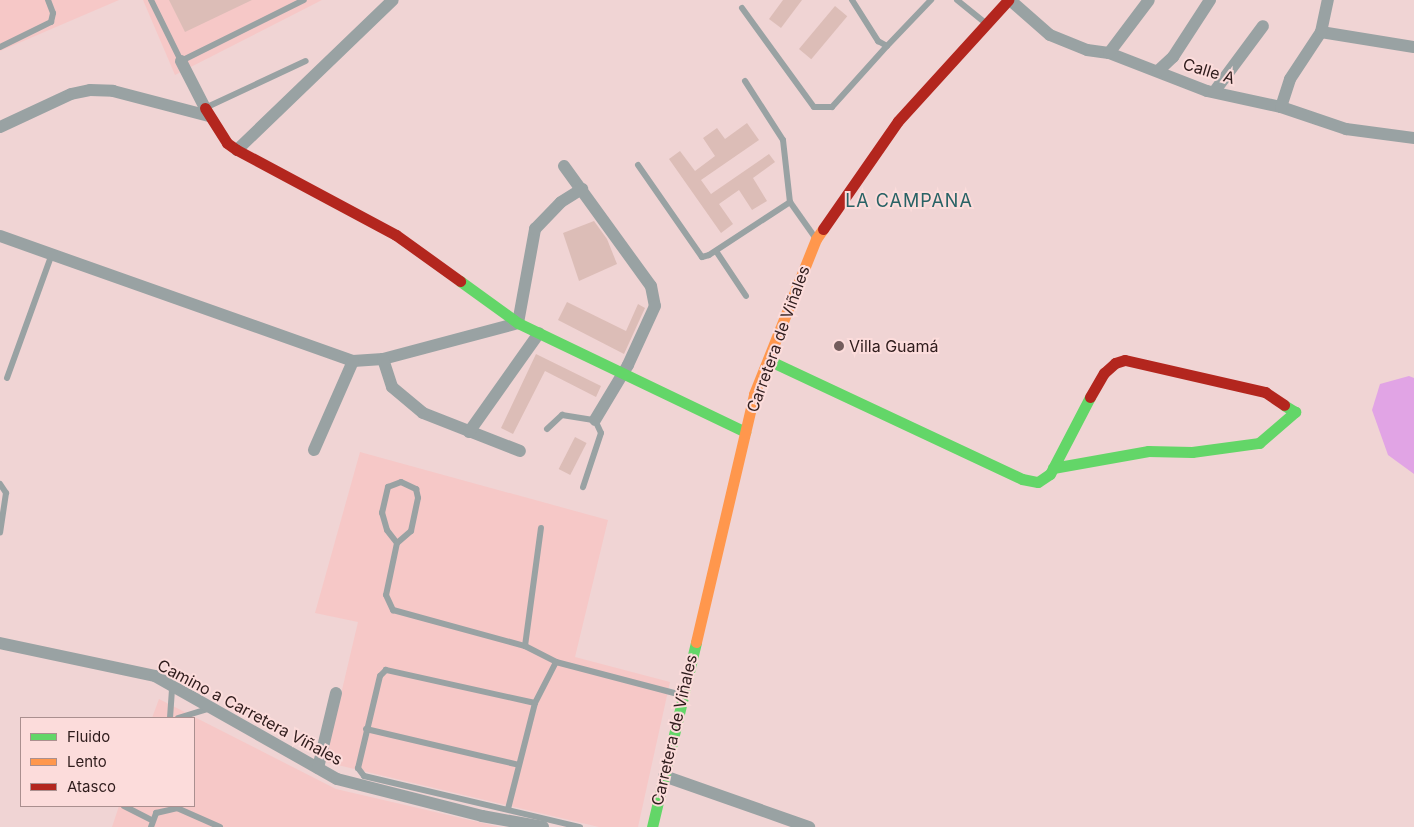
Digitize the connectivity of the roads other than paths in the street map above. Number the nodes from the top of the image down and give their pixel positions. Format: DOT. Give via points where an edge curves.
graph roads {
  1 [pos="48,0"];
  2 [pos="151,0"];
  3 [pos="304,0"];
  4 [pos="393,0"];
  5 [pos="852,0"];
  6 [pos="931,0"];
  7 [pos="957,0"];
  8 [pos="1009,0"];
  9 [pos="1149,0"];
  10 [pos="1210,0"];
  11 [pos="1328,0"];
  12 [pos="742,8"];
  13 [pos="986,24"];
  14 [pos="1263,26"];
  15 [pos="1321,32"];
  16 [pos="887,46"];
  17 [pos="0,47"];
  18 [pos="1414,47"];
  19 [pos="1109,53"];
  20 [pos="180,61"];
  21 [pos="306,61"];
  22 [pos="1158,71"];
  23 [pos="745,81"];
  24 [pos="1214,92"];
  25 [pos="1281,107"];
  26 [pos="207,112"];
  27 [pos="0,127"];
  28 [pos="1414,138"];
  29 [pos="237,150"];
  30 [pos="638,164"];
  31 [pos="564,166"];
  32 [pos="582,189"];
  33 [pos="790,202"];
  34 [pos="0,236"];
  35 [pos="816,239"];
  36 [pos="716,251"];
  37 [pos="52,254"];
  38 [pos="746,296"];
  39 [pos="518,323"];
  40 [pos="539,333"];
  41 [pos="383,359"];
  42 [pos="768,360"];
  43 [pos="353,361"];
  44 [pos="623,373"];
  45 [pos="7,378"];
  46 [pos="595,420"];
  47 [pos="547,429"];
  48 [pos="469,432"];
  49 [pos="745,432"];
  50 [pos="314,450"];
  51 [pos="520,451"];
  52 [pos="1053,468"];
  53 [pos="0,484"];
  54 [pos="583,487"];
  55 [pos="541,528"];
  56 [pos="0,533"];
  57 [pos="397,543"];
  58 [pos="0,643"];
  59 [pos="525,646"];
  60 [pos="556,662"];
  61 [pos="172,687"];
  62 [pos="336,693"];
  63 [pos="683,695"];
  64 [pos="535,703"];
  65 [pos="210,708"];
  66 [pos="170,717"];
  67 [pos="181,717"];
  68 [pos="366,729"];
  69 [pos="519,765"];
  70 [pos="318,768"];
  71 [pos="664,776"];
  72 [pos="126,807"];
  73 [pos="508,809"];
  74 [pos="151,824"];
  75 [pos="220,827"];
  76 [pos="543,827"];
  77 [pos="580,827"];
  78 [pos="652,827"];
  79 [pos="809,827"];
  1 -- 17 [label="lane" via="54,16 51,22"];
  2 -- 20 [label="lane"];
  3 -- 20 [label="lane"];
  4 -- 29 [label="street"];
  5 -- 16 [label="lane" via="878,41"];
  6 -- 16 [label="lane"];
  7 -- 13 [label="lane"];
  8 -- 13 [label="street, Carretera de Viñales"];
  8 -- 19 [label="street, Calle A" via="1050,35 1087,50"];
  9 -- 19 [label="street"];
  10 -- 22 [label="street" via="1173,57"];
  11 -- 15 [label="street"];
  12 -- 16 [label="lane" via="814,107 832,107"];
  13 -- 35 [label="street, Carretera de Viñales" via="898,121"];
  14 -- 24 [label="street"];
  15 -- 18 [label="street"];
  15 -- 25 [label="street" via="1290,79"];
  19 -- 22 [label="street, Calle A"];
  20 -- 26 [label="street"];
  21 -- 26 [label="lane"];
  22 -- 24 [label="street, Calle A"];
  23 -- 33 [label="lane" via="783,140"];
  24 -- 25 [label="street, Calle A"];
  25 -- 28 [label="street, Calle A" via="1346,129"];
  26 -- 27 [label="street" via="113,91 90,90 71,94"];
  26 -- 29 [label="street" via="227,143"];
  29 -- 39 [label="street" via="396,235"];
  30 -- 36 [label="lane" via="699,255 705,257"];
  31 -- 32 [label="street"];
  32 -- 39 [label="street" via="561,202 535,229"];
  32 -- 44 [label="street" via="651,286 655,306"];
  33 -- 35 [label="lane"];
  33 -- 36 [label="lane"];
  34 -- 37 [label="street"];
  35 -- 42 [label="street, Carretera de Viñales"];
  36 -- 38 [label="lane"];
  37 -- 43 [label="street" via="275,336"];
  37 -- 45 [label="lane"];
  39 -- 40 [label="street"];
  39 -- 41 [label="street"];
  40 -- 44 [label="street"];
  40 -- 48 [label="street"];
  41 -- 43 [label="street"];
  41 -- 48 [label="street" via="392,387 400,395 424,413"];
  42 -- 49 [label="street, Carretera de Viñales" via="754,394"];
  42 -- 52 [label="street" via="1022,479 1038,482"];
  43 -- 50 [label="street"];
  44 -- 46 [label="street"];
  44 -- 49 [label="street"];
  46 -- 47 [label="lane" via="562,415"];
  46 -- 54 [label="lane" via="601,433"];
  48 -- 51 [label="street"];
  49 -- 63 [label="street, Carretera de Viñales"];
  52 -- 52 [label="street" via="1148,451 1192,452 1259,444 1295,412 1265,392 1125,360 1115,363 1104,373"];
  53 -- 56 [label="lane" via="6,493"];
  55 -- 59 [label="lane"];
  57 -- 57 [label="lane" via="411,531 418,498 416,489 401,482 388,487 382,513 386,530"];
  57 -- 59 [label="lane" via="386,595 393,610"];
  58 -- 61 [label="street, Camino a Carretera Viñales" via="155,676"];
  59 -- 60 [label="lane"];
  60 -- 63 [label="lane"];
  60 -- 64 [label="lane"];
  61 -- 65 [label="street, Camino a Carretera Viñales"];
  61 -- 66 [label="lane"];
  62 -- 70 [label="street"];
  63 -- 71 [label="street, Carretera de Viñales"];
  64 -- 68 [label="lane" via="386,670 380,676"];
  64 -- 69 [label="lane"];
  65 -- 67 [label="lane"];
  65 -- 70 [label="street, Camino a Carretera Viñales"];
  68 -- 69 [label="lane"];
  68 -- 73 [label="lane" via="358,763 359,772 364,776"];
  69 -- 73 [label="lane"];
  70 -- 76 [label="street, Camino a Carretera Viñales" via="337,778 482,816"];
  71 -- 78 [label="street, Carretera de Viñales"];
  71 -- 79 [label="street"];
  72 -- 74 [label="lane"];
  73 -- 77 [label="lane"];
  74 -- 75 [label="lane" via="156,813 177,808"];
}
